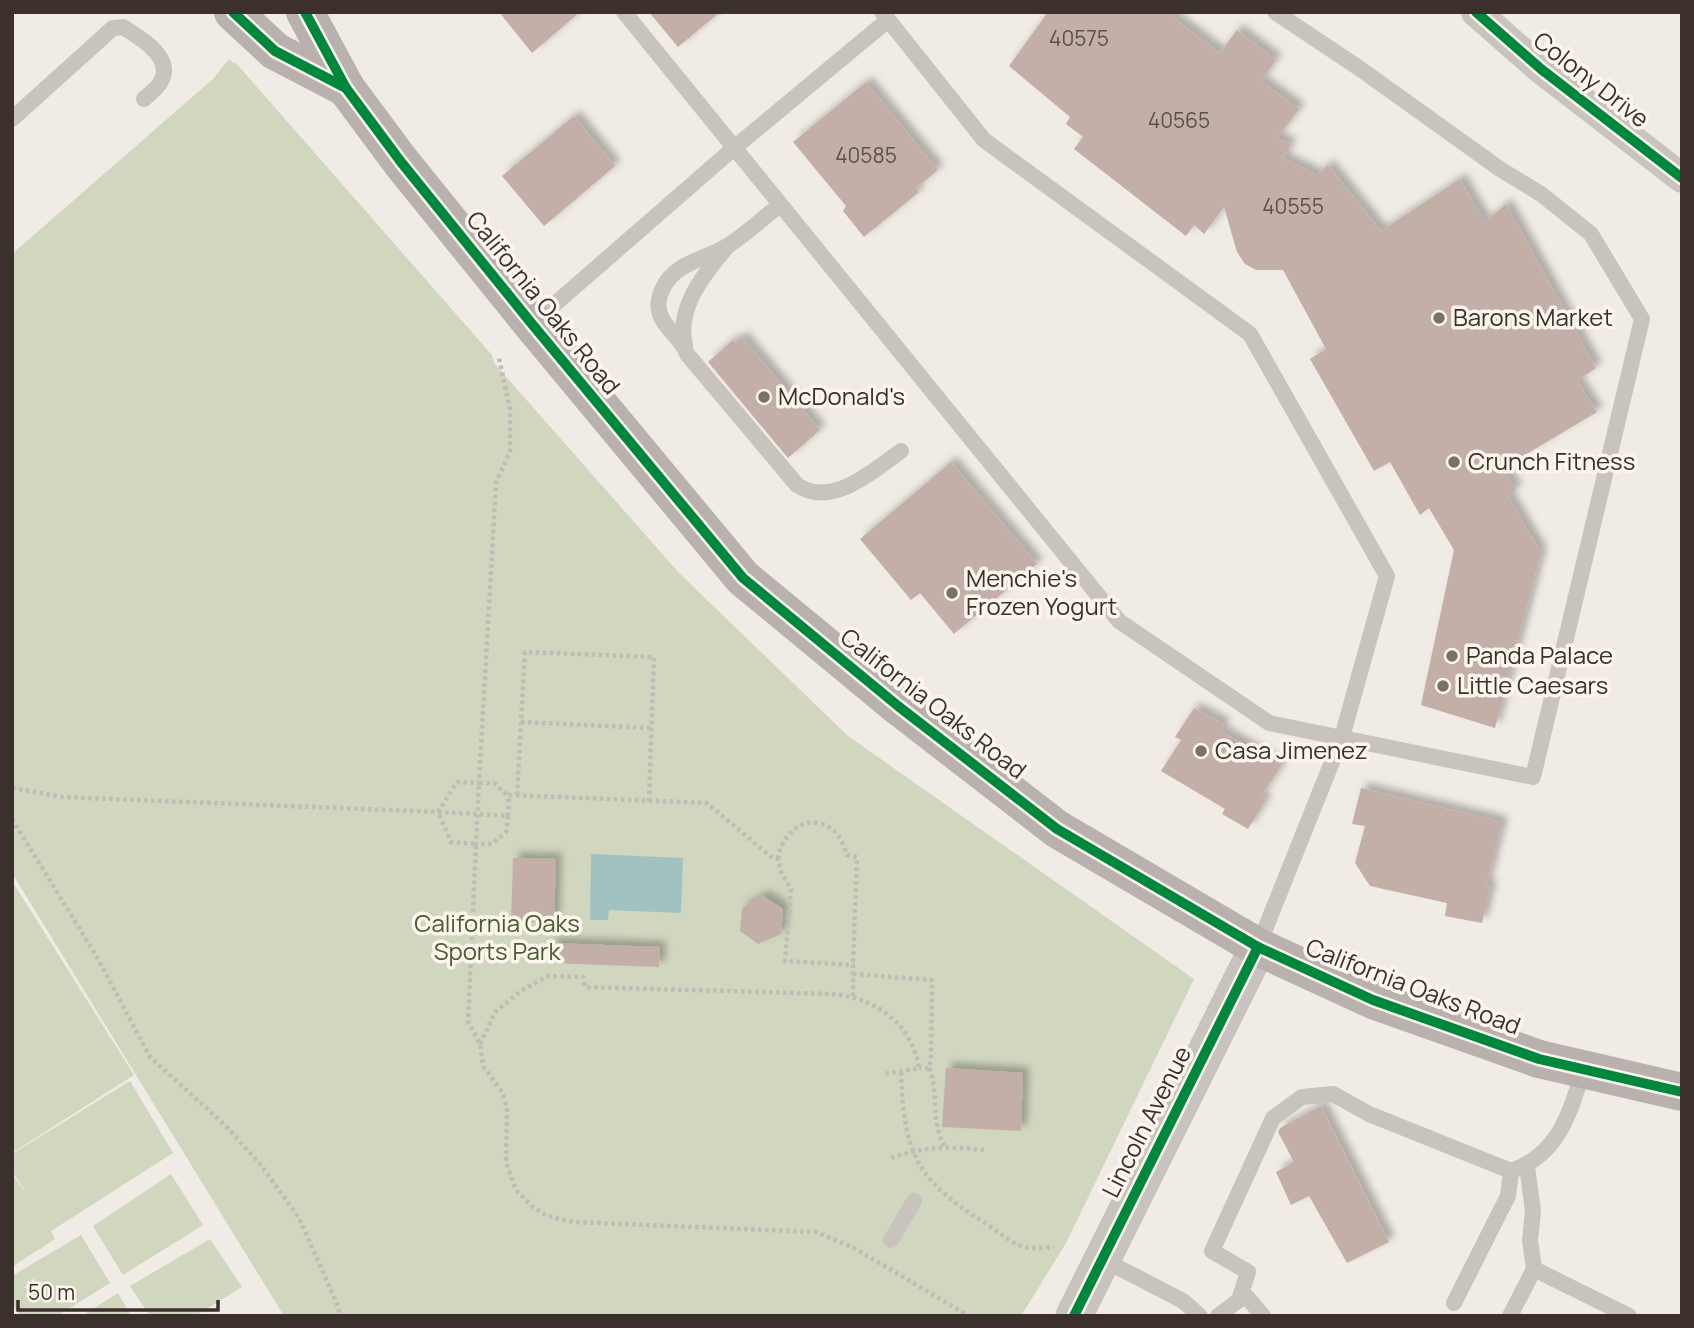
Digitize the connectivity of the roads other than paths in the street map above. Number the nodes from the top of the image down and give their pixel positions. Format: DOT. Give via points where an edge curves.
graph roads {
  1 [pos="233,12"];
  2 [pos="305,12"];
  3 [pos="624,12"];
  4 [pos="1275,12"];
  5 [pos="1476,12"];
  6 [pos="885,16"];
  7 [pos="346,88"];
  8 [pos="144,99"];
  9 [pos="12,119"];
  10 [pos="734,148"];
  11 [pos="1682,178"];
  12 [pos="780,205"];
  13 [pos="727,246"];
  14 [pos="532,324"];
  15 [pos="685,345"];
  16 [pos="901,451"];
  17 [pos="1342,737"];
  18 [pos="1258,947"];
  19 [pos="1584,1069"];
  20 [pos="1682,1092"];
  21 [pos="1519,1168"];
  22 [pos="914,1201"];
  23 [pos="891,1240"];
  24 [pos="1102,1259"];
  25 [pos="1534,1269"];
  26 [pos="1239,1300"];
  27 [pos="1454,1303"];
  28 [pos="1074,1316"];
  29 [pos="1200,1316"];
  30 [pos="1218,1316"];
  31 [pos="1263,1316"];
  32 [pos="1510,1316"];
  33 [pos="1629,1316"];
  1 -- 7 [label="main road, California Oaks Road" via="275,51"];
  2 -- 7 [label="main road, California Oaks Road"];
  3 -- 10 [label="lane"];
  4 -- 17 [label="lane" via="1541,194 1591,234 1642,319 1533,777"];
  5 -- 11 [label="street, Colony Drive" via="1541,69"];
  6 -- 10 [label="lane"];
  6 -- 17 [label="lane" via="984,141 1250,334 1387,576"];
  7 -- 14 [label="main road, California Oaks Road"];
  8 -- 9 [label="lane" via="161,82 165,70 161,57 123,27 113,28"];
  10 -- 12 [label="lane"];
  10 -- 14 [label="lane"];
  12 -- 13 [label="lane"];
  12 -- 17 [label="lane" via="1119,621 1269,723"];
  13 -- 15 [label="lane" via="683,316"];
  13 -- 15 [label="lane" via="686,263 667,280 659,296 659,313"];
  14 -- 18 [label="main road, California Oaks Road" via="743,578 1057,829"];
  15 -- 16 [label="lane" via="687,354 805,491 845,488"];
  17 -- 18 [label="lane"];
  18 -- 19 [label="main road, California Oaks Road" via="1373,1000 1539,1059"];
  18 -- 24 [label="street, Lincoln Avenue"];
  19 -- 20 [label="main road, California Oaks Road"];
  19 -- 21 [label="lane" via="1566,1124 1542,1154"];
  21 -- 25 [label="lane" via="1533,1211"];
  21 -- 26 [label="lane" via="1368,1114 1333,1094 1302,1097 1273,1118 1212,1251 1248,1272"];
  21 -- 27 [label="lane"];
  22 -- 23 [label="lane"];
  24 -- 28 [label="street, Lincoln Avenue"];
  24 -- 29 [label="lane" via="1183,1301"];
  25 -- 32 [label="lane"];
  25 -- 33 [label="lane"];
  26 -- 30 [label="lane"];
  26 -- 31 [label="lane" via="1247,1297"];
}
